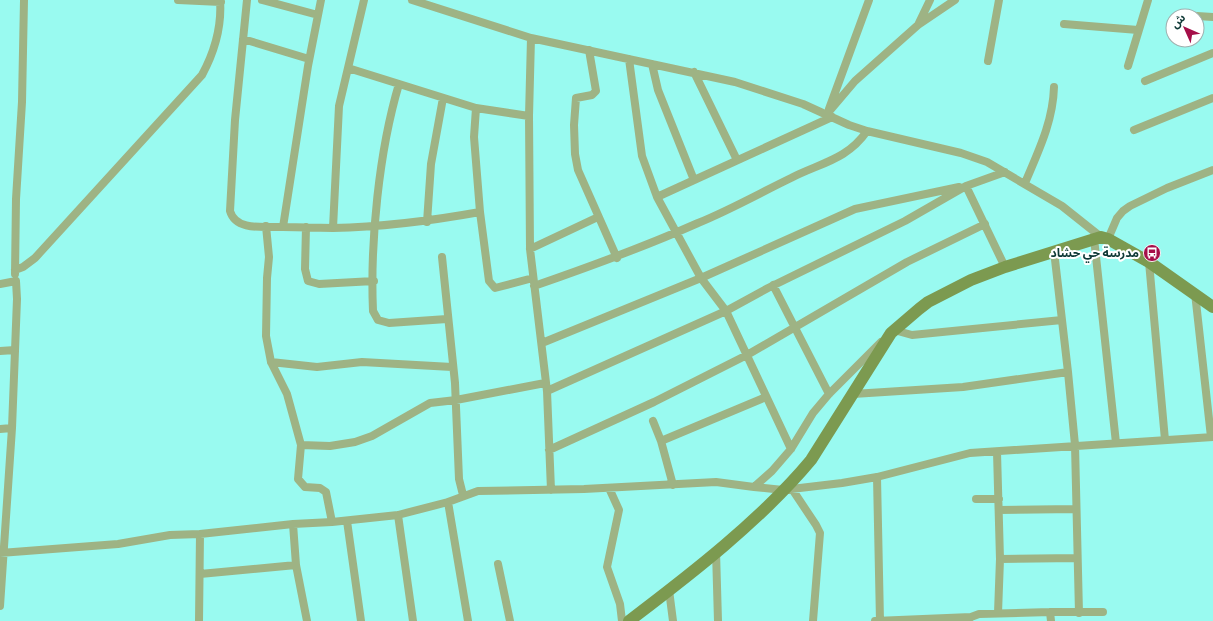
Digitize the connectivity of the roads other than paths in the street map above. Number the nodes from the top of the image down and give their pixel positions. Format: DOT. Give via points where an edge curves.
graph roads {
  1 [pos="24,0"];
  2 [pos="178,0"];
  3 [pos="247,0"];
  4 [pos="262,0"];
  5 [pos="322,0"];
  6 [pos="364,0"];
  7 [pos="412,0"];
  8 [pos="869,0"];
  9 [pos="930,0"];
  10 [pos="955,0"];
  11 [pos="999,0"];
  12 [pos="1148,0"];
  13 [pos="221,1"];
  14 [pos="318,15"];
  15 [pos="1064,24"];
  16 [pos="918,25"];
  17 [pos="1138,30"];
  18 [pos="530,38"];
  19 [pos="243,39"];
  20 [pos="589,50"];
  21 [pos="1213,53"];
  22 [pos="309,59"];
  23 [pos="629,59"];
  24 [pos="988,61"];
  25 [pos="652,64"];
  26 [pos="1128,66"];
  27 [pos="348,68"];
  28 [pos="694,72"];
  29 [pos="1145,81"];
  30 [pos="399,84"];
  31 [pos="1054,88"];
  32 [pos="443,98"];
  33 [pos="1213,98"];
  34 [pos="476,108"];
  35 [pos="830,115"];
  36 [pos="529,116"];
  37 [pos="1134,130"];
  38 [pos="866,131"];
  39 [pos="737,160"];
  40 [pos="1213,170"];
  41 [pos="1005,172"];
  42 [pos="694,180"];
  43 [pos="1025,183"];
  44 [pos="966,186"];
  45 [pos="658,197"];
  46 [pos="480,212"];
  47 [pos="598,217"];
  48 [pos="427,222"];
  49 [pos="985,224"];
  50 [pos="266,226"];
  51 [pos="283,226"];
  52 [pos="306,228"];
  53 [pos="333,228"];
  54 [pos="376,228"];
  55 [pos="676,232"];
  56 [pos="1101,238"];
  57 [pos="530,249"];
  58 [pos="1054,251"];
  59 [pos="442,256"];
  60 [pos="617,258"];
  61 [pos="1148,262"];
  62 [pos="1005,267"];
  63 [pos="15,270"];
  64 [pos="701,278"];
  65 [pos="16,281"];
  66 [pos="374,281"];
  67 [pos="533,282"];
  68 [pos="0,284"];
  69 [pos="773,285"];
  70 [pos="1195,293"];
  71 [pos="1213,307"];
  72 [pos="726,311"];
  73 [pos="447,320"];
  74 [pos="1062,320"];
  75 [pos="795,329"];
  76 [pos="892,332"];
  77 [pos="542,343"];
  78 [pos="15,350"];
  79 [pos="0,351"];
  80 [pos="747,355"];
  81 [pos="271,362"];
  82 [pos="452,367"];
  83 [pos="1068,372"];
  84 [pos="545,382"];
  85 [pos="547,392"];
  86 [pos="829,394"];
  87 [pos="853,394"];
  88 [pos="766,397"];
  89 [pos="456,400"];
  90 [pos="654,421"];
  91 [pos="12,428"];
  92 [pos="0,429"];
  93 [pos="1212,437"];
  94 [pos="1165,440"];
  95 [pos="662,441"];
  96 [pos="1116,443"];
  97 [pos="1075,445"];
  98 [pos="301,446"];
  99 [pos="792,449"];
  100 [pos="549,450"];
  101 [pos="997,452"];
  102 [pos="877,476"];
  103 [pos="673,485"];
  104 [pos="754,487"];
  105 [pos="609,488"];
  106 [pos="551,490"];
  107 [pos="788,490"];
  108 [pos="463,495"];
  109 [pos="976,499"];
  110 [pos="999,499"];
  111 [pos="448,502"];
  112 [pos="3,509"];
  113 [pos="1076,509"];
  114 [pos="999,510"];
  115 [pos="398,515"];
  116 [pos="346,521"];
  117 [pos="332,522"];
  118 [pos="293,524"];
  119 [pos="200,534"];
  120 [pos="716,551"];
  121 [pos="2,553"];
  122 [pos="1077,558"];
  123 [pos="1000,559"];
  124 [pos="498,564"];
  125 [pos="296,565"];
  126 [pos="200,574"];
  127 [pos="670,590"];
  128 [pos="0,606"];
  129 [pos="1050,612"];
  130 [pos="1103,612"];
  131 [pos="998,613"];
  132 [pos="1079,613"];
  133 [pos="970,619"];
  134 [pos="199,621"];
  135 [pos="307,621"];
  136 [pos="360,621"];
  137 [pos="413,621"];
  138 [pos="468,621"];
  139 [pos="510,621"];
  140 [pos="622,621"];
  141 [pos="629,621"];
  142 [pos="673,621"];
  143 [pos="718,621"];
  144 [pos="813,621"];
  145 [pos="875,621"];
  146 [pos="880,621"];
  147 [pos="1051,621"];
  1 -- 63 [label="street"];
  2 -- 13 [label="street"];
  3 -- 19 [label="street"];
  4 -- 14 [label="street"];
  5 -- 14 [label="street"];
  6 -- 27 [label="street"];
  7 -- 18 [label="street"];
  8 -- 35 [label="street"];
  9 -- 16 [label="street"];
  10 -- 16 [label="street"];
  11 -- 24 [label="street"];
  12 -- 17 [label="street"];
  13 -- 63 [label="street" via="219,33 202,75 35,258 24,267"];
  14 -- 22 [label="street"];
  15 -- 17 [label="street"];
  16 -- 35 [label="street" via="860,76"];
  17 -- 26 [label="street"];
  18 -- 20 [label="street"];
  18 -- 36 [label="street"];
  19 -- 22 [label="street"];
  19 -- 50 [label="street" via="230,211 240,224"];
  20 -- 23 [label="street"];
  20 -- 47 [label="street" via="596,91 592,95 576,98 575,154 578,170"];
  21 -- 29 [label="street"];
  22 -- 51 [label="street"];
  23 -- 25 [label="street"];
  23 -- 45 [label="street" via="642,156"];
  25 -- 28 [label="street"];
  25 -- 42 [label="street" via="658,90"];
  27 -- 30 [label="street"];
  27 -- 53 [label="street" via="339,106"];
  28 -- 35 [label="street" via="769,92"];
  28 -- 39 [label="street"];
  30 -- 32 [label="street"];
  30 -- 54 [label="street" via="388,125"];
  31 -- 43 [label="street" via="1048,129"];
  32 -- 34 [label="street"];
  32 -- 48 [label="street" via="430,164"];
  33 -- 37 [label="street"];
  34 -- 36 [label="street"];
  34 -- 46 [label="street" via="474,137"];
  35 -- 38 [label="street"];
  35 -- 39 [label="street"];
  36 -- 57 [label="street"];
  38 -- 41 [label="street" via="961,153 987,162"];
  38 -- 55 [label="street" via="854,147 841,156"];
  39 -- 42 [label="street"];
  40 -- 56 [label="street" via="1130,206"];
  41 -- 43 [label="street"];
  41 -- 44 [label="street"];
  42 -- 45 [label="street"];
  43 -- 56 [label="street" via="1062,206"];
  44 -- 49 [label="street"];
  44 -- 64 [label="street" via="855,209"];
  44 -- 69 [label="street" via="905,221"];
  45 -- 55 [label="street"];
  46 -- 48 [label="street"];
  46 -- 67 [label="street" via="486,264 492,286 495,288"];
  47 -- 57 [label="street"];
  47 -- 60 [label="street"];
  48 -- 54 [label="street"];
  49 -- 62 [label="street"];
  49 -- 75 [label="street" via="907,262 836,302"];
  50 -- 51 [label="street"];
  50 -- 81 [label="street" via="269,257 266,336"];
  51 -- 52 [label="street"];
  52 -- 53 [label="street"];
  52 -- 66 [label="street" via="305,269 308,281 319,284"];
  53 -- 54 [label="street"];
  54 -- 66 [label="street"];
  55 -- 60 [label="street"];
  55 -- 64 [label="street"];
  56 -- 58 [label="street"];
  56 -- 61 [label="street"];
  56 -- 96 [label="street"];
  57 -- 67 [label="street"];
  58 -- 62 [label="street"];
  58 -- 74 [label="street"];
  59 -- 73 [label="street"];
  60 -- 67 [label="street"];
  61 -- 70 [label="street"];
  61 -- 94 [label="street"];
  62 -- 76 [label="street" via="971,280 928,302"];
  63 -- 65 [label="street"];
  64 -- 72 [label="street"];
  64 -- 77 [label="street"];
  65 -- 68 [label="street"];
  65 -- 78 [label="street" via="18,299"];
  66 -- 73 [label="street" via="373,311 378,320 389,323"];
  67 -- 77 [label="street"];
  69 -- 72 [label="street"];
  69 -- 75 [label="street"];
  70 -- 71 [label="street"];
  70 -- 93 [label="street"];
  72 -- 80 [label="street"];
  72 -- 85 [label="street"];
  73 -- 82 [label="street"];
  74 -- 76 [label="street" via="912,335"];
  74 -- 83 [label="street"];
  75 -- 80 [label="street"];
  75 -- 86 [label="street"];
  76 -- 86 [label="street"];
  76 -- 87 [label="street"];
  77 -- 84 [label="street"];
  78 -- 79 [label="street"];
  78 -- 91 [label="street"];
  80 -- 88 [label="street"];
  80 -- 100 [label="street" via="654,402"];
  81 -- 82 [label="street" via="317,367 362,362"];
  81 -- 98 [label="street" via="287,394"];
  82 -- 89 [label="street"];
  83 -- 87 [label="street" via="963,387"];
  83 -- 97 [label="street"];
  84 -- 85 [label="street"];
  84 -- 89 [label="street"];
  85 -- 100 [label="street"];
  86 -- 99 [label="street" via="813,413"];
  87 -- 107 [label="street" via="811,460"];
  88 -- 95 [label="street"];
  88 -- 99 [label="street"];
  89 -- 98 [label="street" via="430,403 372,436 355,442 330,446"];
  89 -- 108 [label="street" via="459,475"];
  90 -- 95 [label="street"];
  91 -- 92 [label="street"];
  91 -- 112 [label="street"];
  93 -- 94 [label="street"];
  94 -- 96 [label="street"];
  95 -- 103 [label="street"];
  96 -- 97 [label="street"];
  97 -- 101 [label="street"];
  97 -- 113 [label="street"];
  98 -- 117 [label="street" via="298,479 305,487 320,488 326,492"];
  99 -- 104 [label="street"];
  100 -- 106 [label="street"];
  101 -- 102 [label="street" via="970,453"];
  101 -- 110 [label="street"];
  102 -- 107 [label="street"];
  102 -- 146 [label="street"];
  103 -- 104 [label="street" via="716,482"];
  103 -- 105 [label="street"];
  104 -- 107 [label="street"];
  105 -- 106 [label="street"];
  105 -- 140 [label="street" via="619,514 607,567 620,604"];
  106 -- 108 [label="street" via="484,490"];
  107 -- 120 [label="street"];
  107 -- 144 [label="street" via="820,533"];
  108 -- 111 [label="street"];
  109 -- 110 [label="street"];
  110 -- 114 [label="street"];
  111 -- 115 [label="street"];
  111 -- 138 [label="street"];
  112 -- 121 [label="street"];
  113 -- 114 [label="street"];
  113 -- 122 [label="street"];
  114 -- 123 [label="street"];
  115 -- 116 [label="street"];
  115 -- 137 [label="street"];
  116 -- 117 [label="street"];
  116 -- 136 [label="street"];
  117 -- 118 [label="street"];
  118 -- 119 [label="street"];
  118 -- 125 [label="street"];
  119 -- 121 [label="street" via="118,544"];
  119 -- 126 [label="street"];
  120 -- 127 [label="street"];
  120 -- 143 [label="street"];
  121 -- 128 [label="street"];
  122 -- 123 [label="street"];
  122 -- 132 [label="street"];
  123 -- 131 [label="street"];
  124 -- 139 [label="street"];
  125 -- 126 [label="street"];
  125 -- 135 [label="street"];
  126 -- 134 [label="street"];
  127 -- 141 [label="street"];
  127 -- 142 [label="street"];
  129 -- 131 [label="street"];
  129 -- 132 [label="street"];
  129 -- 147 [label="street"];
  130 -- 132 [label="street"];
  131 -- 133 [label="street" via="979,614"];
  133 -- 146 [label="street"];
  145 -- 146 [label="street"];
}
